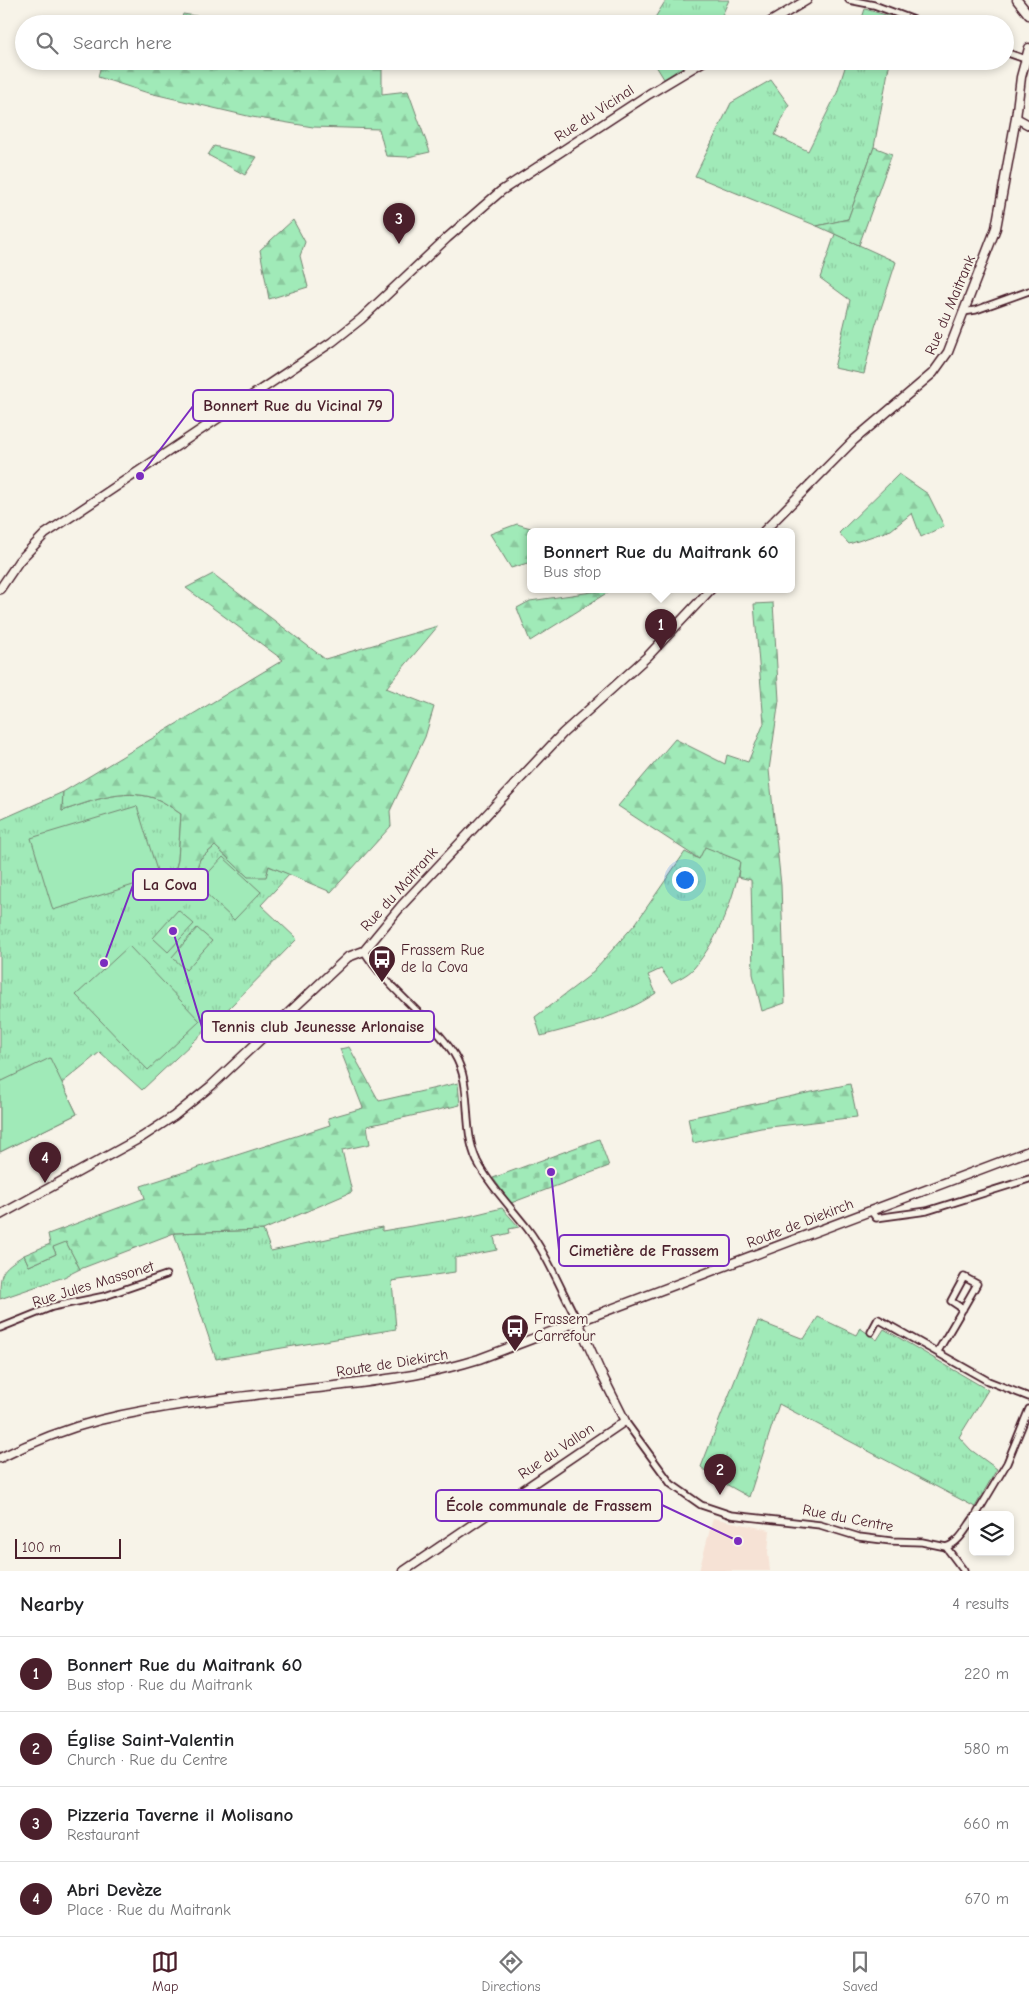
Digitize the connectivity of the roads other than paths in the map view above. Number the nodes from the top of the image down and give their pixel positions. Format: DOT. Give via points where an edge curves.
graph roads {
  1 [pos="807,0"];
  2 [pos="849,0"];
  3 [pos="1021,1"];
  4 [pos="1029,14"];
  5 [pos="782,15"];
  6 [pos="901,15"];
  7 [pos="1029,48"];
  8 [pos="1014,55"];
  9 [pos="1025,59"];
  10 [pos="689,70"];
  11 [pos="1016,118"];
  12 [pos="1029,125"];
  13 [pos="1029,291"];
  14 [pos="963,312"];
  15 [pos="767,528"];
  16 [pos="0,589"];
  17 [pos="707,593"];
  18 [pos="364,951"];
  19 [pos="1029,1151"];
  20 [pos="1029,1179"];
  21 [pos="871,1211"];
  22 [pos="0,1215"];
  23 [pos="166,1275"];
  24 [pos="963,1309"];
  25 [pos="578,1322"];
  26 [pos="0,1328"];
  27 [pos="871,1332"];
  28 [pos="938,1352"];
  29 [pos="1029,1397"];
  30 [pos="1029,1409"];
  31 [pos="625,1421"];
  32 [pos="0,1458"];
  33 [pos="978,1511"];
  34 [pos="969,1525"];
  35 [pos="946,1547"];
  36 [pos="404,1571"];
  37 [pos="964,1571"];
  1 -- 5 [label="street"];
  2 -- 6 [label="street"];
  3 -- 4 [label="street"];
  7 -- 9 [label="street, Rue du Maitrank"];
  8 -- 9 [label="street"];
  9 -- 11 [label="street, Rue du Maitrank"];
  10 -- 16 [label="street, Rue du Vicinal" via="502,191 332,342 45,534 19,561"];
  11 -- 12 [label="street"];
  11 -- 14 [label="street, Rue du Maitrank" via="996,228"];
  13 -- 14 [label="street"];
  14 -- 15 [label="street, Rue du Maitrank" via="948,352 933,373 854,440"];
  17 -- 18 [label="street, Rue du Maitrank" via="648,656 563,733 402,905"];
  18 -- 22 [label="street, Rue du Maitrank" via="348,957 211,1086 174,1116"];
  18 -- 25 [label="street" via="389,983 439,1035 459,1063 472,1149 503,1200 528,1229"];
  19 -- 21 [label="street, Route de Diekirch"];
  20 -- 21 [label="street" via="927,1211 876,1218"];
  21 -- 25 [label="street, Route de Diekirch"];
  23 -- 26 [label="street, Rue Jules Massonet" via="105,1296 52,1308"];
  24 -- 24 [label="street" via="951,1301 964,1277 977,1284"];
  24 -- 28 [label="street"];
  25 -- 31 [label="street, Rue du Centre"];
  25 -- 32 [label="street, Route de Diekirch" via="443,1370 399,1379 195,1404 100,1420 56,1433"];
  27 -- 28 [label="street" via="878,1319"];
  28 -- 29 [label="street" via="988,1380"];
  30 -- 33 [label="street" via="1007,1463"];
  31 -- 35 [label="street, Rue du Centre" via="671,1484 701,1505 731,1515 820,1525 860,1537"];
  31 -- 36 [label="street, Rue du Vallon"];
  34 -- 35 [label="street" via="959,1539"];
  35 -- 37 [label="street"];
}
